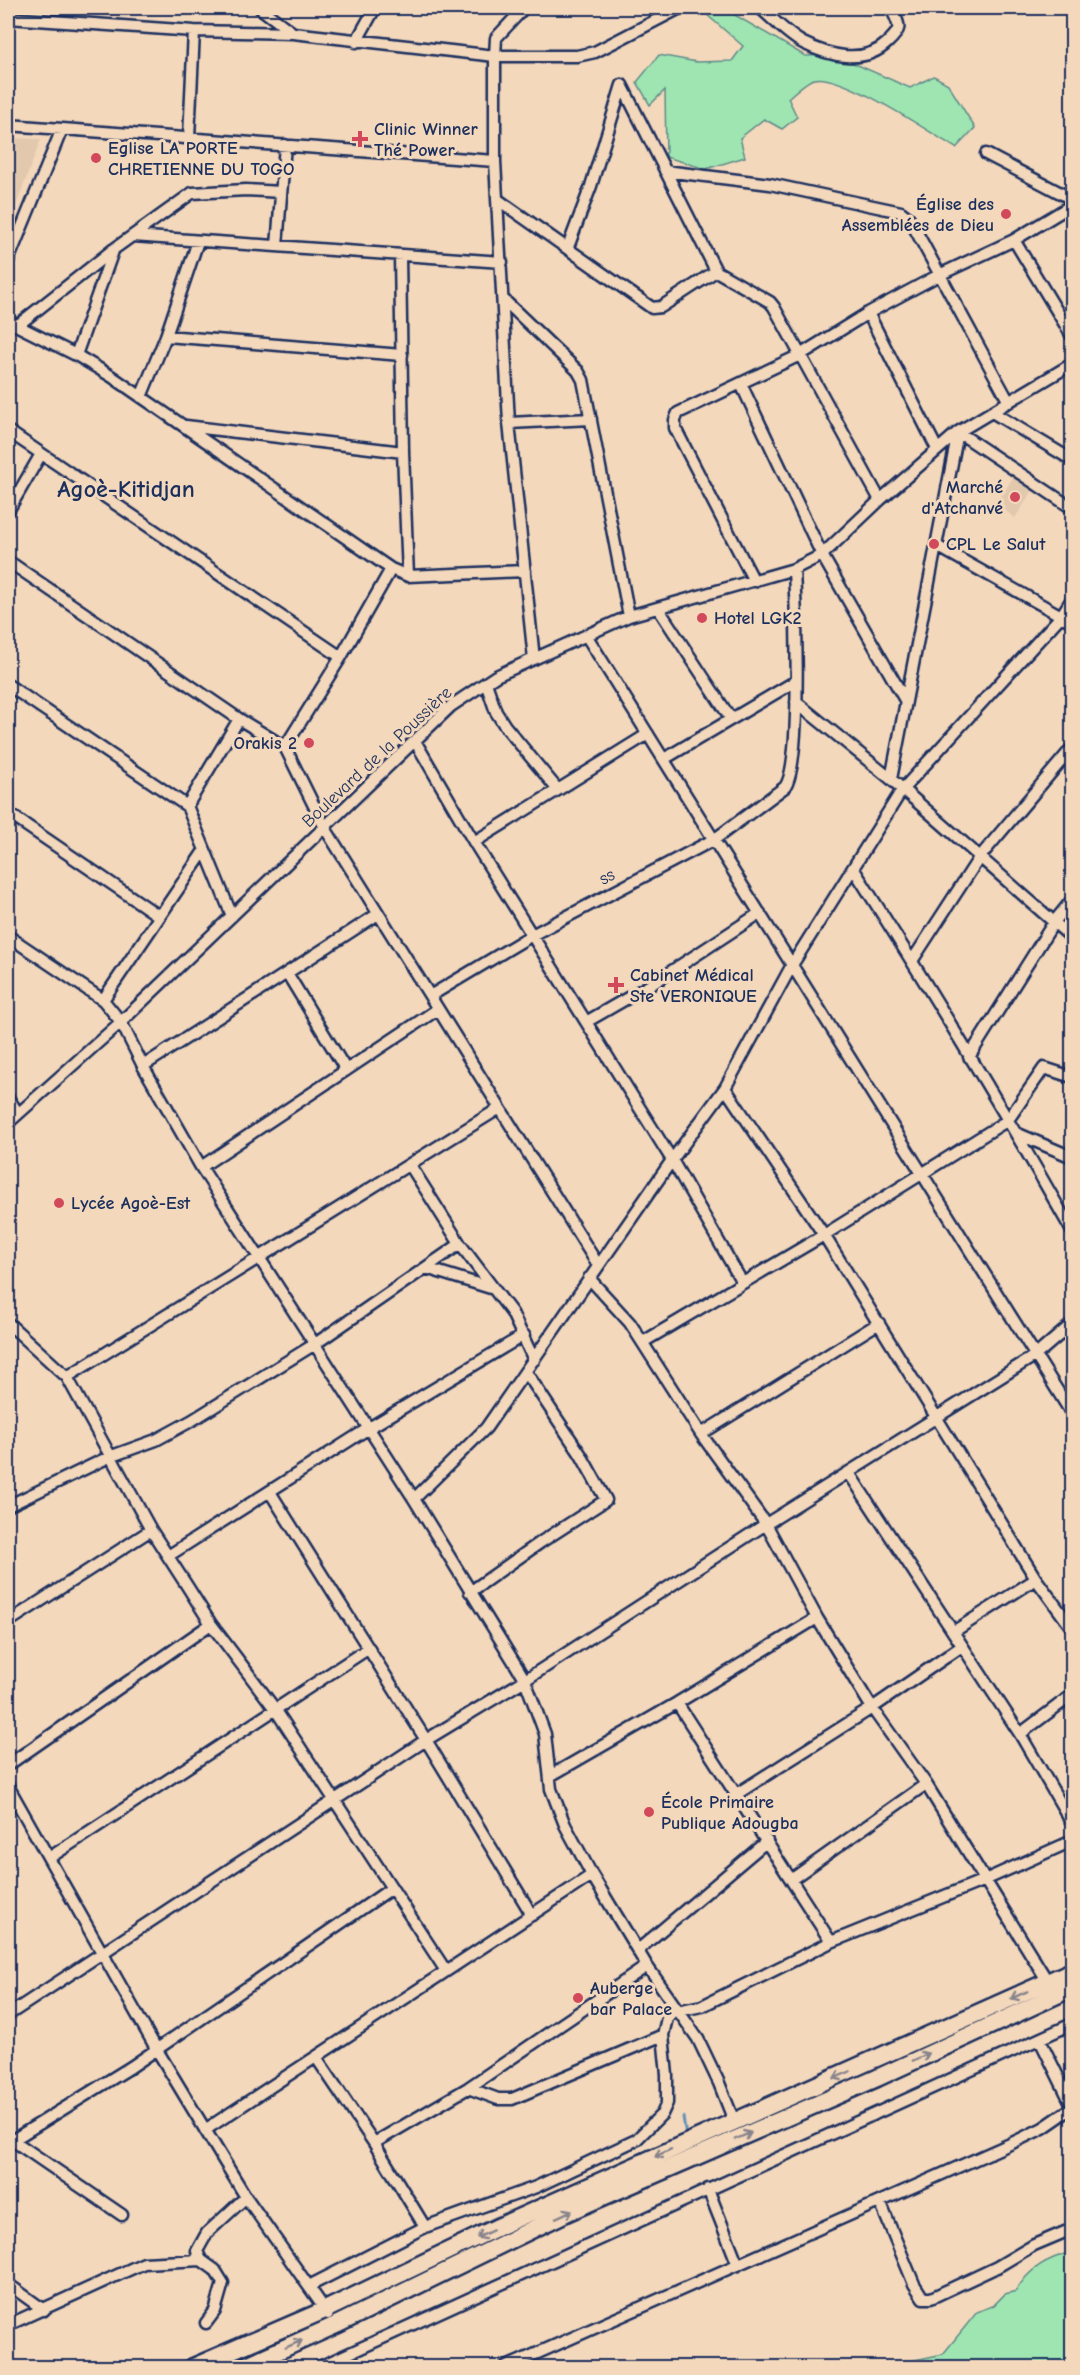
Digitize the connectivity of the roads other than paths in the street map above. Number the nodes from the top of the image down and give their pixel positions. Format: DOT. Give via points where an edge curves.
graph roads {
  1 [pos="260,8"];
  2 [pos="375,8"];
  3 [pos="524,8"];
  4 [pos="680,8"];
  5 [pos="760,8"];
  6 [pos="891,8"];
  7 [pos="8,18"];
  8 [pos="194,31"];
  9 [pos="293,33"];
  10 [pos="356,42"];
  11 [pos="495,56"];
  12 [pos="8,125"];
  13 [pos="62,129"];
  14 [pos="189,138"];
  15 [pos="285,145"];
  16 [pos="986,154"];
  17 [pos="495,160"];
  18 [pos="665,171"];
  19 [pos="281,192"];
  20 [pos="497,199"];
  21 [pos="1072,199"];
  22 [pos="1072,205"];
  23 [pos="133,236"];
  24 [pos="1014,240"];
  25 [pos="198,241"];
  26 [pos="277,246"];
  27 [pos="568,247"];
  28 [pos="114,249"];
  29 [pos="400,255"];
  30 [pos="8,261"];
  31 [pos="502,262"];
  32 [pos="716,271"];
  33 [pos="939,275"];
  34 [pos="504,300"];
  35 [pos="868,313"];
  36 [pos="13,323"];
  37 [pos="165,336"];
  38 [pos="1072,336"];
  39 [pos="76,355"];
  40 [pos="402,355"];
  41 [pos="800,355"];
  42 [pos="1072,364"];
  43 [pos="1061,371"];
  44 [pos="1072,378"];
  45 [pos="741,384"];
  46 [pos="141,397"];
  47 [pos="1009,402"];
  48 [pos="992,412"];
  49 [pos="591,419"];
  50 [pos="509,423"];
  51 [pos="182,426"];
  52 [pos="8,431"];
  53 [pos="958,432"];
  54 [pos="937,449"];
  55 [pos="403,452"];
  56 [pos="41,454"];
  57 [pos="1072,460"];
  58 [pos="880,500"];
  59 [pos="1072,508"];
  60 [pos="8,511"];
  61 [pos="937,546"];
  62 [pos="822,555"];
  63 [pos="8,561"];
  64 [pos="392,569"];
  65 [pos="794,569"];
  66 [pos="525,571"];
  67 [pos="408,576"];
  68 [pos="754,581"];
  69 [pos="1072,599"];
  70 [pos="658,608"];
  71 [pos="629,616"];
  72 [pos="1061,616"];
  73 [pos="1072,622"];
  74 [pos="586,635"];
  75 [pos="341,657"];
  76 [pos="534,659"];
  77 [pos="796,681"];
  78 [pos="486,683"];
  79 [pos="8,685"];
  80 [pos="905,700"];
  81 [pos="796,702"];
  82 [pos="240,719"];
  83 [pos="731,719"];
  84 [pos="648,734"];
  85 [pos="415,741"];
  86 [pos="285,747"];
  87 [pos="1072,748"];
  88 [pos="664,759"];
  89 [pos="891,779"];
  90 [pos="558,790"];
  91 [pos="902,790"];
  92 [pos="187,806"];
  93 [pos="8,813"];
  94 [pos="325,828"];
  95 [pos="715,839"];
  96 [pos="474,842"];
  97 [pos="204,851"];
  98 [pos="980,858"];
  99 [pos="853,868"];
  100 [pos="1072,900"];
  101 [pos="760,913"];
  102 [pos="378,914"];
  103 [pos="159,916"];
  104 [pos="232,916"];
  105 [pos="1054,922"];
  106 [pos="8,936"];
  107 [pos="532,936"];
  108 [pos="1072,938"];
  109 [pos="912,961"];
  110 [pos="792,965"];
  111 [pos="287,973"];
  112 [pos="430,996"];
  113 [pos="103,1000"];
  114 [pos="438,1009"];
  115 [pos="121,1022"];
  116 [pos="586,1022"];
  117 [pos="969,1057"];
  118 [pos="143,1066"];
  119 [pos="346,1070"];
  120 [pos="1072,1077"];
  121 [pos="725,1088"];
  122 [pos="8,1098"];
  123 [pos="500,1108"];
  124 [pos="18,1113"];
  125 [pos="1008,1120"];
  126 [pos="8,1123"];
  127 [pos="1016,1133"];
  128 [pos="1072,1157"];
  129 [pos="672,1160"];
  130 [pos="410,1165"];
  131 [pos="201,1167"];
  132 [pos="922,1173"];
  133 [pos="1072,1231"];
  134 [pos="824,1234"];
  135 [pos="460,1244"];
  136 [pos="258,1258"];
  137 [pos="598,1265"];
  138 [pos="426,1268"];
  139 [pos="589,1278"];
  140 [pos="742,1282"];
  141 [pos="495,1290"];
  142 [pos="8,1323"];
  143 [pos="879,1323"];
  144 [pos="1072,1324"];
  145 [pos="524,1335"];
  146 [pos="643,1342"];
  147 [pos="315,1344"];
  148 [pos="1036,1355"];
  149 [pos="534,1360"];
  150 [pos="526,1372"];
  151 [pos="66,1377"];
  152 [pos="1072,1414"];
  153 [pos="938,1417"];
  154 [pos="369,1428"];
  155 [pos="701,1434"];
  156 [pos="109,1456"];
  157 [pos="849,1473"];
  158 [pos="270,1492"];
  159 [pos="414,1499"];
  160 [pos="8,1504"];
  161 [pos="766,1524"];
  162 [pos="151,1530"];
  163 [pos="168,1556"];
  164 [pos="1036,1578"];
  165 [pos="470,1592"];
  166 [pos="817,1618"];
  167 [pos="8,1622"];
  168 [pos="212,1624"];
  169 [pos="1072,1628"];
  170 [pos="953,1632"];
  171 [pos="962,1646"];
  172 [pos="369,1648"];
  173 [pos="525,1680"];
  174 [pos="1072,1695"];
  175 [pos="678,1703"];
  176 [pos="872,1708"];
  177 [pos="275,1709"];
  178 [pos="1020,1734"];
  179 [pos="426,1740"];
  180 [pos="8,1765"];
  181 [pos="550,1776"];
  182 [pos="926,1784"];
  183 [pos="8,1786"];
  184 [pos="735,1794"];
  185 [pos="334,1801"];
  186 [pos="1072,1823"];
  187 [pos="767,1841"];
  188 [pos="1072,1841"];
  189 [pos="49,1858"];
  190 [pos="592,1875"];
  191 [pos="792,1879"];
  192 [pos="987,1879"];
  193 [pos="392,1888"];
  194 [pos="532,1915"];
  195 [pos="831,1942"];
  196 [pos="638,1950"];
  197 [pos="103,1951"];
  198 [pos="647,1966"];
  199 [pos="446,1971"];
  200 [pos="1072,1971"];
  201 [pos="1048,1982"];
  202 [pos="1072,1988"];
  203 [pos="677,2009"];
  204 [pos="8,2015"];
  205 [pos="1072,2024"];
  206 [pos="663,2035"];
  207 [pos="1040,2040"];
  208 [pos="157,2050"];
  209 [pos="316,2057"];
  210 [pos="468,2088"];
  211 [pos="1072,2106"];
  212 [pos="734,2121"];
  213 [pos="205,2130"];
  214 [pos="10,2139"];
  215 [pos="374,2143"];
  216 [pos="708,2189"];
  217 [pos="246,2197"];
  218 [pos="880,2202"];
  219 [pos="122,2215"];
  220 [pos="425,2227"];
  221 [pos="1072,2229"];
  222 [pos="201,2260"];
  223 [pos="738,2265"];
  224 [pos="8,2284"];
  225 [pos="309,2286"];
  226 [pos="44,2310"];
  227 [pos="325,2310"];
  228 [pos="206,2323"];
  229 [pos="8,2325"];
  230 [pos="336,2325"];
  231 [pos="340,2363"];
  232 [pos="191,2367"];
  233 [pos="240,2367"];
  234 [pos="317,2367"];
  235 [pos="504,2367"];
  1 -- 9 [label="street"];
  2 -- 10 [label="street"];
  3 -- 11 [label="street" via="496,38"];
  4 -- 11 [label="street" via="595,52 577,56"];
  5 -- 6 [label="street" via="802,43 856,58 882,47 898,32 900,25"];
  7 -- 8 [label="street"];
  8 -- 9 [label="street"];
  8 -- 14 [label="street"];
  9 -- 10 [label="street"];
  10 -- 11 [label="street"];
  11 -- 17 [label="street"];
  12 -- 13 [label="street"];
  13 -- 14 [label="street"];
  13 -- 30 [label="street"];
  14 -- 15 [label="street"];
  15 -- 17 [label="street"];
  15 -- 19 [label="street"];
  16 -- 21 [label="street"];
  17 -- 20 [label="street"];
  18 -- 27 [label="street" via="622,84"];
  18 -- 32 [label="street"];
  18 -- 33 [label="street" via="770,184 901,212 909,218"];
  19 -- 23 [label="street" via="192,193"];
  19 -- 26 [label="street"];
  20 -- 27 [label="street"];
  20 -- 31 [label="street"];
  22 -- 24 [label="street"];
  23 -- 25 [label="street"];
  23 -- 28 [label="street"];
  24 -- 33 [label="street"];
  24 -- 38 [label="street"];
  25 -- 26 [label="street"];
  25 -- 37 [label="street"];
  26 -- 29 [label="street"];
  27 -- 32 [label="street" via="657,309"];
  28 -- 36 [label="street"];
  28 -- 39 [label="street"];
  29 -- 31 [label="street"];
  29 -- 40 [label="street"];
  31 -- 34 [label="street"];
  32 -- 41 [label="street" via="770,302"];
  33 -- 35 [label="street"];
  33 -- 47 [label="street"];
  34 -- 49 [label="street" via="581,375"];
  34 -- 50 [label="street"];
  35 -- 41 [label="street"];
  35 -- 54 [label="street"];
  36 -- 39 [label="street"];
  37 -- 40 [label="street"];
  37 -- 46 [label="street"];
  39 -- 46 [label="street"];
  40 -- 55 [label="street"];
  41 -- 45 [label="street"];
  41 -- 58 [label="street"];
  42 -- 43 [label="street, Boulevard de la Poussière"];
  43 -- 44 [label="street"];
  43 -- 47 [label="street, Boulevard de la Poussière"];
  45 -- 62 [label="street"];
  45 -- 68 [label="street" via="678,413 675,428"];
  46 -- 51 [label="street"];
  47 -- 48 [label="street, Boulevard de la Poussière"];
  48 -- 53 [label="street, Boulevard de la Poussière"];
  48 -- 57 [label="street"];
  49 -- 50 [label="street"];
  49 -- 71 [label="street"];
  50 -- 66 [label="street"];
  51 -- 55 [label="street"];
  51 -- 64 [label="street"];
  52 -- 56 [label="street"];
  53 -- 54 [label="street, Boulevard de la Poussière"];
  53 -- 59 [label="street"];
  53 -- 61 [label="street"];
  54 -- 58 [label="street, Boulevard de la Poussière"];
  55 -- 67 [label="street"];
  56 -- 60 [label="street"];
  56 -- 75 [label="street"];
  58 -- 62 [label="street, Boulevard de la Poussière"];
  61 -- 72 [label="street"];
  61 -- 80 [label="street"];
  62 -- 65 [label="street, Boulevard de la Poussière"];
  62 -- 80 [label="street"];
  63 -- 82 [label="street"];
  64 -- 67 [label="street"];
  64 -- 75 [label="street"];
  65 -- 68 [label="street, Boulevard de la Poussière"];
  65 -- 77 [label="street"];
  66 -- 67 [label="street"];
  66 -- 76 [label="street"];
  68 -- 70 [label="street, Boulevard de la Poussière"];
  69 -- 72 [label="street"];
  70 -- 71 [label="street, Boulevard de la Poussière"];
  70 -- 83 [label="street"];
  71 -- 74 [label="street, Boulevard de la Poussière"];
  72 -- 73 [label="street"];
  72 -- 91 [label="street"];
  74 -- 76 [label="street, Boulevard de la Poussière"];
  74 -- 84 [label="street"];
  75 -- 86 [label="street"];
  76 -- 78 [label="street, Boulevard de la Poussière"];
  77 -- 81 [label="street"];
  77 -- 83 [label="street"];
  78 -- 85 [label="street, Boulevard de la Poussière" via="451,706"];
  78 -- 90 [label="street" via="505,726"];
  79 -- 92 [label="street"];
  80 -- 89 [label="street"];
  81 -- 89 [label="street"];
  81 -- 95 [label="street, ss" via="791,776 785,788"];
  82 -- 86 [label="street"];
  82 -- 92 [label="street"];
  83 -- 88 [label="street"];
  84 -- 88 [label="street"];
  84 -- 90 [label="street"];
  85 -- 94 [label="street, Boulevard de la Poussière"];
  85 -- 96 [label="street"];
  86 -- 94 [label="street"];
  87 -- 98 [label="street"];
  88 -- 95 [label="street"];
  89 -- 91 [label="street"];
  90 -- 96 [label="street"];
  91 -- 98 [label="street"];
  91 -- 99 [label="street"];
  92 -- 97 [label="street"];
  93 -- 103 [label="street"];
  94 -- 102 [label="street"];
  94 -- 104 [label="street, Boulevard de la Poussière"];
  95 -- 101 [label="street"];
  95 -- 107 [label="street, ss"];
  96 -- 107 [label="street"];
  97 -- 103 [label="street"];
  97 -- 104 [label="street"];
  98 -- 105 [label="street"];
  98 -- 109 [label="street"];
  99 -- 109 [label="street"];
  99 -- 110 [label="street"];
  100 -- 105 [label="street"];
  101 -- 110 [label="street"];
  101 -- 116 [label="street"];
  102 -- 111 [label="street"];
  102 -- 112 [label="street"];
  103 -- 113 [label="street"];
  104 -- 115 [label="street, Boulevard de la Poussière"];
  105 -- 108 [label="street"];
  105 -- 117 [label="street"];
  106 -- 113 [label="street"];
  107 -- 112 [label="street, ss"];
  107 -- 116 [label="street"];
  109 -- 117 [label="street"];
  110 -- 121 [label="street"];
  110 -- 132 [label="street"];
  111 -- 118 [label="street"];
  111 -- 119 [label="street"];
  112 -- 114 [label="street"];
  113 -- 115 [label="street"];
  114 -- 119 [label="street"];
  114 -- 123 [label="street"];
  115 -- 118 [label="street"];
  115 -- 124 [label="street, Boulevard de la Poussière"];
  116 -- 129 [label="street"];
  117 -- 125 [label="street"];
  118 -- 131 [label="street"];
  119 -- 131 [label="street"];
  120 -- 125 [label="street" via="1044,1068"];
  121 -- 129 [label="street"];
  121 -- 134 [label="street"];
  122 -- 124 [label="street"];
  123 -- 130 [label="street"];
  123 -- 137 [label="street"];
  124 -- 126 [label="street, Boulevard de la Poussière"];
  125 -- 127 [label="street"];
  125 -- 132 [label="street"];
  127 -- 128 [label="street"];
  127 -- 133 [label="street"];
  129 -- 137 [label="street"];
  129 -- 140 [label="street"];
  130 -- 135 [label="street"];
  130 -- 136 [label="street"];
  131 -- 136 [label="street"];
  132 -- 134 [label="street"];
  132 -- 148 [label="street"];
  134 -- 140 [label="street"];
  134 -- 143 [label="street"];
  135 -- 138 [label="street"];
  135 -- 141 [label="street"];
  136 -- 147 [label="street"];
  136 -- 151 [label="street"];
  137 -- 139 [label="street"];
  138 -- 141 [label="street"];
  138 -- 147 [label="street"];
  139 -- 146 [label="street"];
  139 -- 149 [label="street"];
  140 -- 146 [label="street"];
  141 -- 145 [label="street"];
  142 -- 151 [label="street"];
  143 -- 153 [label="street"];
  143 -- 155 [label="street"];
  144 -- 148 [label="street"];
  145 -- 149 [label="street"];
  145 -- 154 [label="street"];
  146 -- 155 [label="street"];
  147 -- 154 [label="street"];
  147 -- 156 [label="street" via="174,1431"];
  148 -- 152 [label="street"];
  148 -- 153 [label="street"];
  149 -- 150 [label="street"];
  150 -- 159 [label="street" via="476,1440"];
  150 -- 165 [label="street" via="606,1500"];
  151 -- 156 [label="street"];
  153 -- 157 [label="street"];
  153 -- 164 [label="street"];
  154 -- 158 [label="street"];
  154 -- 159 [label="street"];
  155 -- 161 [label="street"];
  156 -- 160 [label="street"];
  156 -- 162 [label="street"];
  157 -- 161 [label="street"];
  157 -- 170 [label="street"];
  158 -- 163 [label="street"];
  158 -- 172 [label="street"];
  159 -- 165 [label="street"];
  161 -- 166 [label="street"];
  161 -- 173 [label="street"];
  162 -- 163 [label="street"];
  162 -- 167 [label="street"];
  163 -- 168 [label="street"];
  164 -- 169 [label="street"];
  164 -- 170 [label="street"];
  165 -- 173 [label="street"];
  166 -- 175 [label="street"];
  166 -- 176 [label="street"];
  168 -- 177 [label="street"];
  168 -- 180 [label="street"];
  170 -- 171 [label="street"];
  171 -- 176 [label="street"];
  171 -- 178 [label="street"];
  172 -- 177 [label="street"];
  172 -- 179 [label="street"];
  173 -- 179 [label="street"];
  173 -- 181 [label="street" via="545,1734"];
  174 -- 178 [label="street"];
  175 -- 181 [label="street"];
  175 -- 184 [label="street"];
  176 -- 182 [label="street"];
  176 -- 184 [label="street"];
  177 -- 185 [label="street"];
  177 -- 189 [label="street"];
  178 -- 186 [label="street"];
  179 -- 185 [label="street"];
  179 -- 194 [label="street"];
  181 -- 190 [label="street" via="557,1806"];
  182 -- 191 [label="street"];
  182 -- 192 [label="street"];
  183 -- 189 [label="street"];
  184 -- 187 [label="street"];
  185 -- 193 [label="street"];
  185 -- 197 [label="street"];
  187 -- 191 [label="street"];
  187 -- 196 [label="street"];
  188 -- 192 [label="street"];
  189 -- 197 [label="street"];
  190 -- 194 [label="street"];
  190 -- 196 [label="street"];
  191 -- 195 [label="street"];
  192 -- 195 [label="street"];
  192 -- 201 [label="street"];
  193 -- 199 [label="street"];
  193 -- 208 [label="street"];
  194 -- 199 [label="street"];
  195 -- 203 [label="street" via="702,2006"];
  196 -- 198 [label="street"];
  197 -- 204 [label="street"];
  197 -- 208 [label="street"];
  198 -- 203 [label="street"];
  198 -- 210 [label="street"];
  199 -- 209 [label="street"];
  200 -- 201 [label="main road"];
  201 -- 212 [label="main road, one-way"];
  230 -- 202 [label="main road, one-way" via="568,2212 877,2078"];
  203 -- 206 [label="street" via="667,2018"];
  203 -- 212 [label="street" via="710,2061"];
  205 -- 207 [label="street"];
  206 -- 210 [label="street" via="512,2099 498,2099"];
  206 -- 220 [label="street" via="667,2103 662,2114 636,2140 536,2187"];
  207 -- 211 [label="street"];
  207 -- 216 [label="street"];
  208 -- 213 [label="street"];
  208 -- 214 [label="street"];
  209 -- 213 [label="street"];
  209 -- 215 [label="street"];
  210 -- 215 [label="street"];
  211 -- 218 [label="street" via="1022,2139"];
  212 -- 227 [label="main road, one-way"];
  213 -- 217 [label="street"];
  214 -- 219 [label="street"];
  215 -- 220 [label="street"];
  216 -- 223 [label="street"];
  216 -- 231 [label="street"];
  217 -- 222 [label="street" via="207,2233 197,2252"];
  217 -- 225 [label="street"];
  218 -- 221 [label="street" via="923,2298 931,2298"];
  218 -- 223 [label="street"];
  220 -- 225 [label="street"];
  222 -- 226 [label="street" via="144,2263"];
  222 -- 228 [label="street" via="215,2270 223,2283 215,2311"];
  223 -- 235 [label="street"];
  224 -- 226 [label="street"];
  225 -- 227 [label="street"];
  226 -- 229 [label="street"];
  227 -- 230 [label="street"];
  227 -- 232 [label="main road"];
  233 -- 230 [label="main road, one-way"];
  231 -- 234 [label="street"];
}
